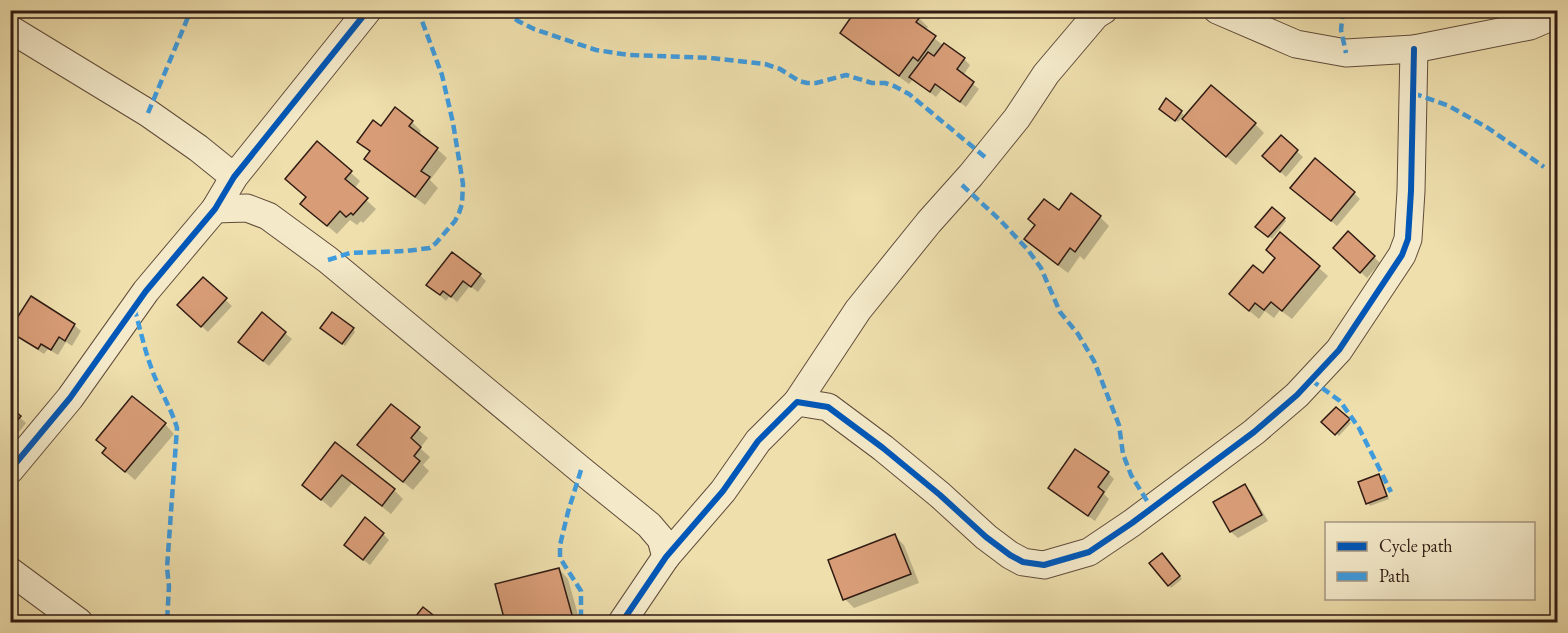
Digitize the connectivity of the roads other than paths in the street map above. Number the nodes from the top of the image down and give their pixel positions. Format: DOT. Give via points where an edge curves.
graph roads {
  1 [pos="368,10"];
  2 [pos="1104,10"];
  3 [pos="1217,10"];
  4 [pos="1557,14"];
  5 [pos="10,29"];
  6 [pos="1414,49"];
  7 [pos="239,172"];
  8 [pos="214,209"];
  9 [pos="259,213"];
  10 [pos="797,402"];
  11 [pos="10,470"];
  12 [pos="666,557"];
  13 [pos="10,571"];
  14 [pos="79,622"];
  15 [pos="622,622"];
  1 -- 7 [label="street"];
  2 -- 10 [label="street" via="1046,74 1017,118 858,310"];
  3 -- 6 [label="street" via="1296,44 1346,53"];
  4 -- 6 [label="street" via="1530,26"];
  5 -- 7 [label="street"];
  6 -- 10 [label="street" via="1411,190 1408,239 1402,255 1339,350 1298,395 1145,514 1089,552 1044,565 1023,562 986,537 828,407"];
  7 -- 8 [label="street"];
  7 -- 9 [label="street"];
  8 -- 9 [label="street" via="247,208"];
  8 -- 11 [label="street" via="146,291 69,398"];
  9 -- 12 [label="street" via="328,260 649,525 661,539"];
  10 -- 12 [label="street" via="758,441 723,491"];
  12 -- 15 [label="street"];
  13 -- 14 [label="street"];
}
